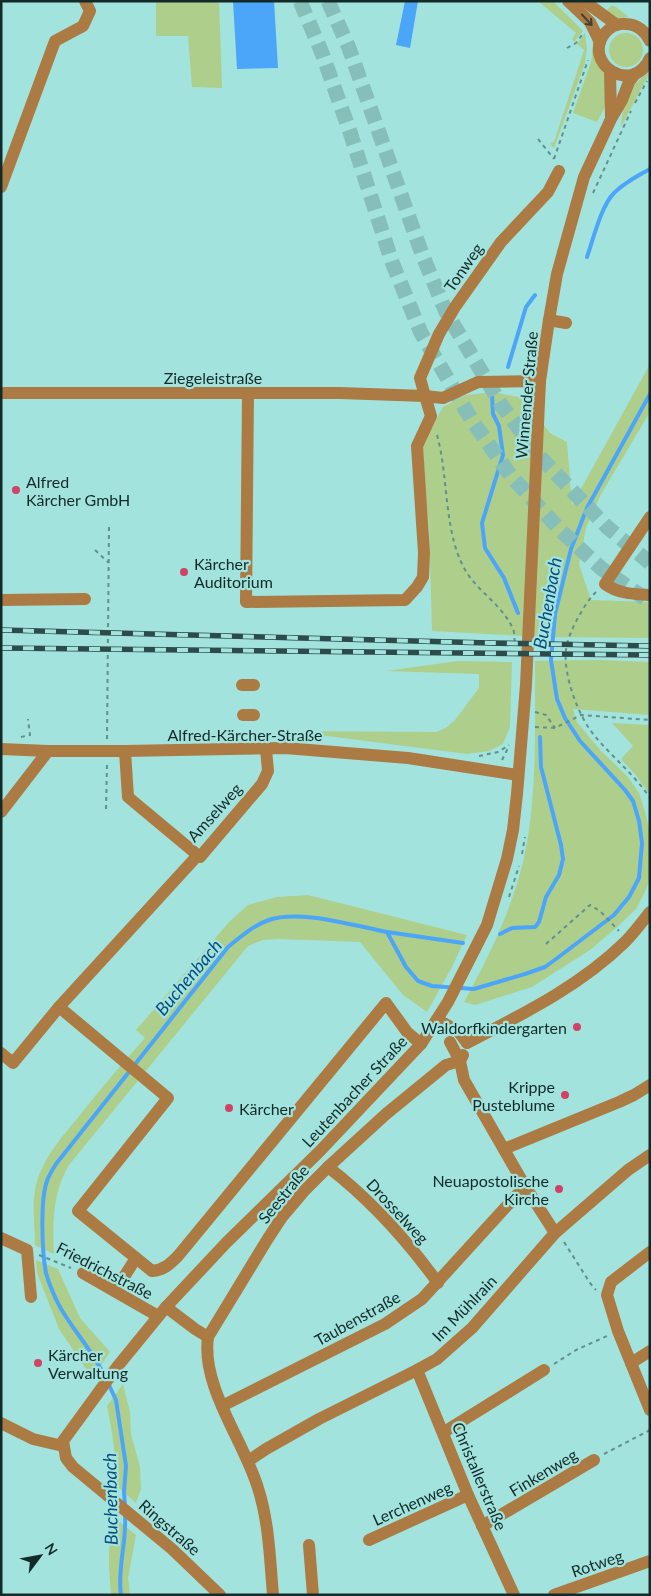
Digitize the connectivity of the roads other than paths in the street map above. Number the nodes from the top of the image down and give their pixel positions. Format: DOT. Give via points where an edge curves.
graph roads {
  1 [pos="85,1"];
  2 [pos="568,1"];
  3 [pos="584,1"];
  4 [pos="617,25"];
  5 [pos="643,25"];
  6 [pos="600,42"];
  7 [pos="650,42"];
  8 [pos="650,58"];
  9 [pos="610,71"];
  10 [pos="634,74"];
  11 [pos="611,119"];
  12 [pos="559,171"];
  13 [pos="1,187"];
  14 [pos="549,320"];
  15 [pos="566,323"];
  16 [pos="540,381"];
  17 [pos="1,393"];
  18 [pos="248,393"];
  19 [pos="425,396"];
  20 [pos="650,517"];
  21 [pos="650,595"];
  22 [pos="85,599"];
  23 [pos="1,600"];
  24 [pos="526,685"];
  25 [pos="1,749"];
  26 [pos="266,749"];
  27 [pos="48,751"];
  28 [pos="125,751"];
  29 [pos="518,775"];
  30 [pos="1,812"];
  31 [pos="198,855"];
  32 [pos="650,912"];
  33 [pos="59,1008"];
  34 [pos="435,1024"];
  35 [pos="450,1042"];
  36 [pos="467,1043"];
  37 [pos="421,1044"];
  38 [pos="1,1054"];
  39 [pos="460,1061"];
  40 [pos="650,1085"];
  41 [pos="504,1149"];
  42 [pos="650,1154"];
  43 [pos="328,1167"];
  44 [pos="525,1186"];
  45 [pos="558,1236"];
  46 [pos="1,1238"];
  47 [pos="650,1252"];
  48 [pos="136,1258"];
  49 [pos="83,1273"];
  50 [pos="438,1283"];
  51 [pos="115,1292"];
  52 [pos="31,1297"];
  53 [pos="162,1311"];
  54 [pos="208,1337"];
  55 [pos="650,1351"];
  56 [pos="631,1363"];
  57 [pos="417,1370"];
  58 [pos="544,1370"];
  59 [pos="222,1406"];
  60 [pos="650,1410"];
  61 [pos="1,1423"];
  62 [pos="444,1432"];
  63 [pos="63,1446"];
  64 [pos="594,1460"];
  65 [pos="248,1461"];
  66 [pos="468,1495"];
  67 [pos="482,1526"];
  68 [pos="369,1540"];
  69 [pos="309,1545"];
  70 [pos="648,1566"];
  71 [pos="220,1595"];
  72 [pos="274,1595"];
  73 [pos="313,1595"];
  74 [pos="514,1595"];
  75 [pos="554,1595"];
  1 -- 13 [label="street" via="90,11 83,26 55,41"];
  2 -- 6 [label="street, one-way" via="594,27"];
  3 -- 4 [label="street"];
  4 -- 5 [label="street"];
  4 -- 6 [label="street" via="606,32"];
  5 -- 7 [label="street"];
  6 -- 9 [label="street" via="602,60"];
  8 -- 10 [label="street, Winnender Straße" via="645,67"];
  9 -- 10 [label="street" via="625,76"];
  9 -- 11 [label="street"];
  10 -- 11 [label="street, Winnender Straße"];
  11 -- 14 [label="street, Winnender Straße" via="584,177 557,274"];
  12 -- 19 [label="street, Tonweg" via="548,192 501,242 454,307 420,378"];
  14 -- 15 [label="street"];
  14 -- 16 [label="street, Winnender Straße"];
  16 -- 19 [label="street, Ziegeleistraße" via="478,382 443,398"];
  16 -- 24 [label="street, Winnender Straße"];
  17 -- 18 [label="street, Ziegeleistraße"];
  18 -- 19 [label="street, Ziegeleistraße"];
  18 -- 19 [label="street" via="246,602 405,600 417,587 422,577 424,553 417,446 431,416"];
  20 -- 21 [label="street" via="605,584 629,594"];
  22 -- 23 [label="street"];
  24 -- 29 [label="street, Leutenbacher Straße"];
  25 -- 27 [label="street, Alfred-Kärcher-Straße"];
  26 -- 28 [label="street, Alfred-Kärcher-Straße"];
  26 -- 29 [label="street, Alfred-Kärcher-Straße" via="408,758"];
  26 -- 31 [label="street, Amselweg" via="268,771 262,784 200,857"];
  27 -- 28 [label="street, Alfred-Kärcher-Straße"];
  27 -- 30 [label="street"];
  28 -- 31 [label="street, Amselweg" via="128,797"];
  29 -- 34 [label="street, Leutenbacher Straße" via="513,830 487,925"];
  31 -- 33 [label="street"];
  32 -- 36 [label="street" via="627,940 594,968 542,1004"];
  33 -- 38 [label="street" via="13,1063"];
  33 -- 48 [label="street" via="168,1098 78,1211"];
  34 -- 35 [label="street"];
  34 -- 36 [label="street" via="458,1031"];
  34 -- 37 [label="street, Leutenbacher Straße"];
  35 -- 36 [label="street"];
  35 -- 39 [label="street"];
  36 -- 39 [label="street"];
  37 -- 48 [label="street" via="407,1032 386,1003 168,1266 152,1271"];
  37 -- 53 [label="street, Leutenbacher Straße"];
  39 -- 41 [label="street" via="464,1080"];
  39 -- 43 [label="street, Seestraße" via="446,1065"];
  40 -- 41 [label="street" via="619,1102"];
  41 -- 44 [label="street"];
  42 -- 45 [label="street, Im Mühlrain" via="628,1170"];
  43 -- 50 [label="street, Drosselweg" via="371,1203"];
  43 -- 54 [label="street, Seestraße" via="282,1217"];
  44 -- 45 [label="street"];
  44 -- 50 [label="street, Taubenstraße"];
  45 -- 57 [label="street, Im Mühlrain" via="472,1328 437,1358"];
  46 -- 52 [label="street" via="32,1252"];
  47 -- 56 [label="street" via="611,1282 607,1295"];
  48 -- 51 [label="street"];
  49 -- 51 [label="street, Friedrichstraße"];
  50 -- 59 [label="street, Taubenstraße" via="422,1299 385,1324"];
  51 -- 53 [label="street, Friedrichstraße"];
  53 -- 54 [label="street"];
  53 -- 63 [label="street, Leutenbacher Straße" via="66,1435"];
  54 -- 59 [label="street" via="209,1370"];
  55 -- 56 [label="street"];
  56 -- 60 [label="street"];
  57 -- 62 [label="street, Christallerstraße"];
  57 -- 65 [label="street, Im Mühlrain" via="319,1419"];
  58 -- 62 [label="street"];
  59 -- 65 [label="street"];
  61 -- 63 [label="street" via="33,1439"];
  62 -- 66 [label="street, Christallerstraße"];
  63 -- 71 [label="street, Ringstraße" via="73,1467 172,1549"];
  64 -- 67 [label="street, Finkenweg"];
  65 -- 72 [label="street" via="265,1515"];
  66 -- 67 [label="street, Christallerstraße"];
  66 -- 68 [label="street, Lerchenweg"];
  67 -- 74 [label="street, Christallerstraße"];
  69 -- 73 [label="street"];
  70 -- 75 [label="street, Rotweg"];
}
